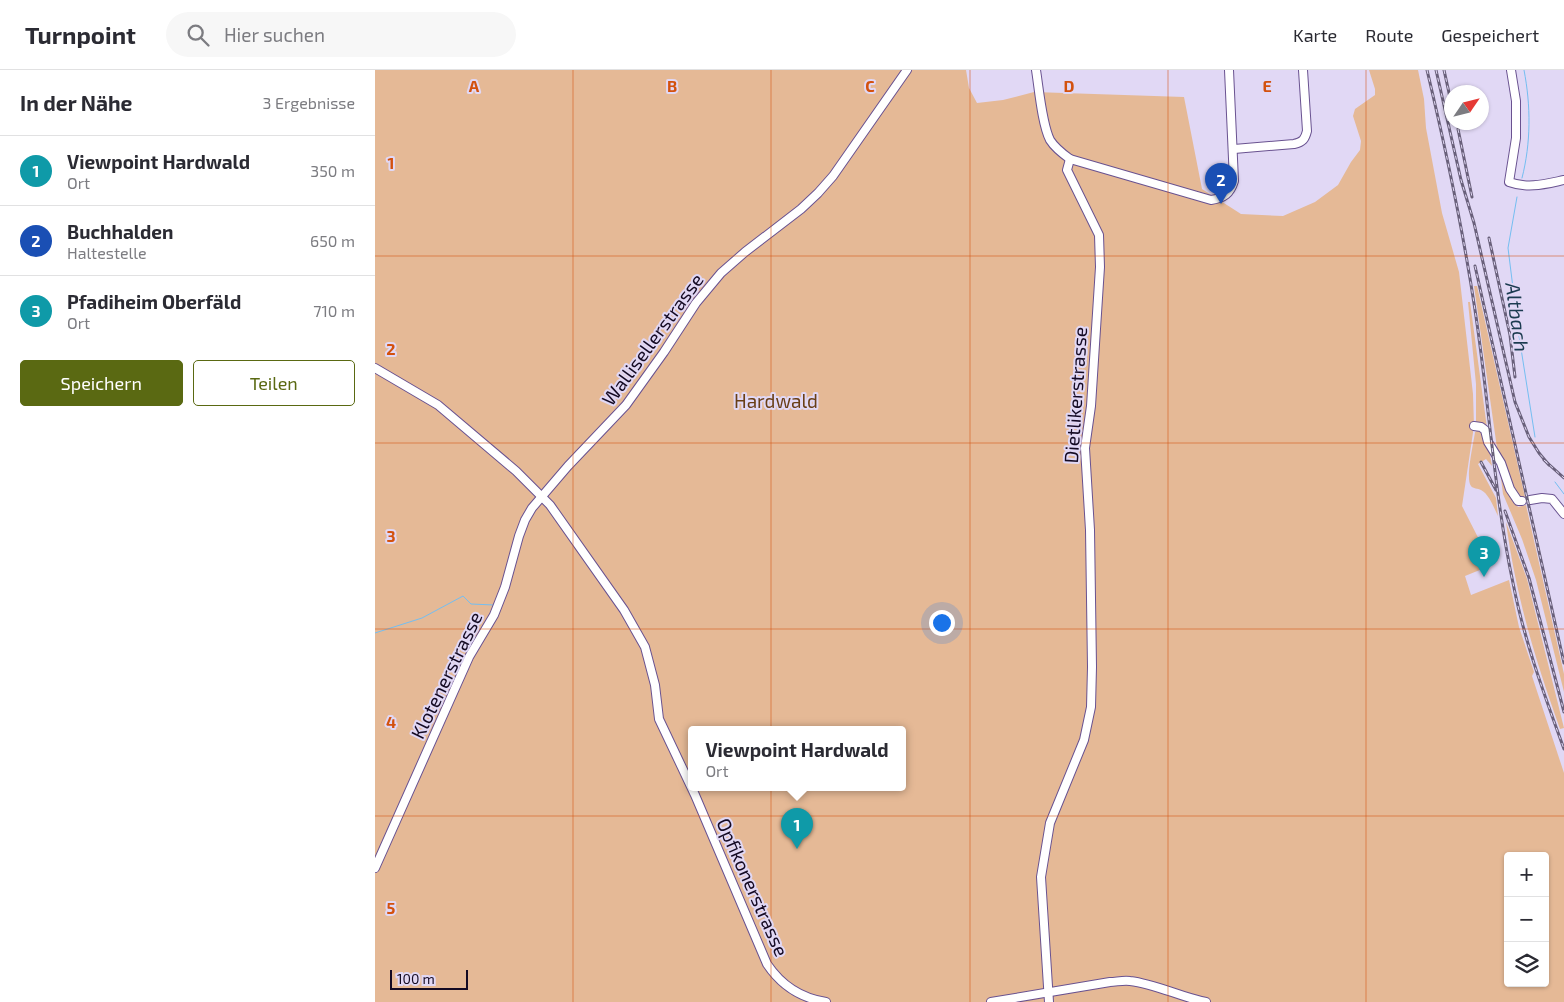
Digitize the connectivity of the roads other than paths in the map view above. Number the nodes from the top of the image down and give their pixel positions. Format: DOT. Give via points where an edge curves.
graph roads {
  1 [pos="907,70"];
  2 [pos="1036,70"];
  3 [pos="1229,70"];
  4 [pos="1303,70"];
  5 [pos="1511,70"];
  6 [pos="1234,149"];
  7 [pos="1070,159"];
  8 [pos="1564,180"];
  9 [pos="375,368"];
  10 [pos="1474,426"];
  11 [pos="542,497"];
  12 [pos="1564,514"];
  13 [pos="688,780"];
  14 [pos="693,791"];
  15 [pos="375,868"];
  16 [pos="1049,992"];
  17 [pos="826,1002"];
  18 [pos="991,1002"];
  19 [pos="1049,1002"];
  20 [pos="1206,1002"];
  1 -- 11 [label="street, Wallisellerstrasse" via="833,176 801,209 721,273 696,303 626,405"];
  2 -- 7 [label="street" via="1049,136"];
  3 -- 6 [label="street"];
  4 -- 6 [label="street" via="1307,130 1301,143"];
  5 -- 8 [label="street" via="1516,101 1516,138 1509,182 1526,186"];
  6 -- 7 [label="street" via="1232,187 1229,193 1211,200"];
  7 -- 16 [label="street, Dietlikerstrasse" via="1067,170 1099,235 1091,406 1085,448 1091,530 1091,707 1084,740 1050,823 1041,877"];
  9 -- 11 [label="street, Opfikonerstrasse" via="438,405"];
  10 -- 12 [label="street" via="1485,430 1511,492 1518,501 1549,498"];
  11 -- 13 [label="street, Opfikonerstrasse" via="624,610 645,647 659,718"];
  11 -- 15 [label="street, Klotenerstrasse" via="525,520 494,615 469,657"];
  14 -- 17 [label="street, Opfikonerstrasse" via="767,964 783,984 804,996"];
  16 -- 18 [label="street"];
  16 -- 19 [label="street"];
  16 -- 20 [label="street" via="1129,981"];
}
